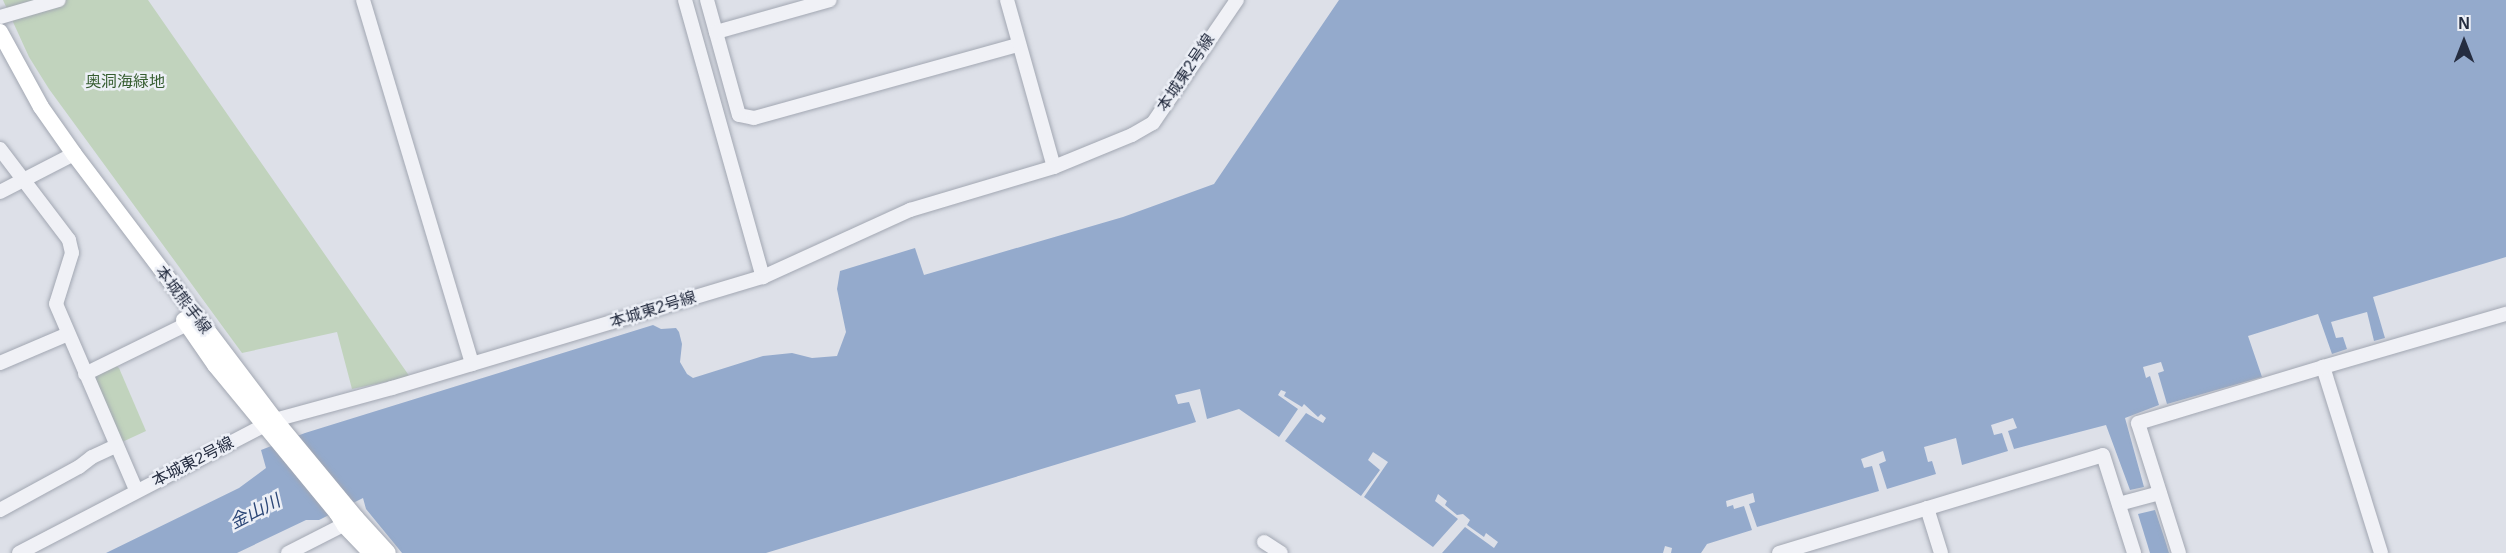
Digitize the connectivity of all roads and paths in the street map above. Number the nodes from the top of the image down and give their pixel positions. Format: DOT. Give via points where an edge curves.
graph roads {
  1 [pos="58,0"];
  2 [pos="363,0"];
  3 [pos="685,0"];
  4 [pos="707,0"];
  5 [pos="830,0"];
  6 [pos="1007,0"];
  7 [pos="1236,0"];
  8 [pos="0,17"];
  9 [pos="0,32"];
  10 [pos="716,32"];
  11 [pos="1018,45"];
  12 [pos="0,54"];
  13 [pos="0,149"];
  14 [pos="70,157"];
  15 [pos="1054,167"];
  16 [pos="24,181"];
  17 [pos="0,192"];
  18 [pos="764,277"];
  19 [pos="2506,314"];
  20 [pos="192,322"];
  21 [pos="68,334"];
  22 [pos="0,363"];
  23 [pos="472,364"];
  24 [pos="2323,367"];
  25 [pos="86,374"];
  26 [pos="270,422"];
  27 [pos="116,446"];
  28 [pos="136,490"];
  29 [pos="2160,493"];
  30 [pos="2119,504"];
  31 [pos="1927,508"];
  32 [pos="0,510"];
  33 [pos="346,516"];
  34 [pos="1264,542"];
  35 [pos="19,553"];
  36 [pos="288,553"];
  37 [pos="371,553"];
  38 [pos="388,553"];
  39 [pos="1281,553"];
  40 [pos="1779,553"];
  41 [pos="1941,553"];
  42 [pos="2134,553"];
  43 [pos="2179,553"];
  44 [pos="2381,553"];
  1 -- 8 [label="street"];
  2 -- 23 [label="street"];
  3 -- 18 [label="street"];
  4 -- 10 [label="street"];
  5 -- 10 [label="street"];
  6 -- 11 [label="street"];
  7 -- 15 [label="street, 本城東2号線" via="1152,123"];
  9 -- 14 [label="main road, 本城熊手線"];
  10 -- 11 [label="street" via="740,115 754,118"];
  11 -- 15 [label="street"];
  12 -- 14 [label="main road, 本城熊手線"];
  13 -- 16 [label="street"];
  14 -- 16 [label="street"];
  14 -- 20 [label="main road, 本城熊手線"];
  15 -- 18 [label="street, 本城東2号線" via="910,210"];
  16 -- 17 [label="street"];
  16 -- 21 [label="street" via="69,240 70,264 56,304"];
  18 -- 23 [label="street, 本城東2号線"];
  19 -- 24 [label="street"];
  20 -- 25 [label="street"];
  20 -- 26 [label="main road, 本城熊手線" via="215,365"];
  21 -- 22 [label="street"];
  21 -- 25 [label="street"];
  23 -- 26 [label="street, 本城東2号線"];
  24 -- 29 [label="street" via="2138,423"];
  24 -- 44 [label="street"];
  25 -- 27 [label="street"];
  26 -- 28 [label="street, 本城東2号線"];
  26 -- 33 [label="main road, 本城熊手線"];
  27 -- 28 [label="street"];
  27 -- 32 [label="street"];
  28 -- 35 [label="street, 本城東2号線"];
  29 -- 30 [label="street"];
  29 -- 43 [label="street"];
  30 -- 31 [label="street" via="2103,455"];
  30 -- 42 [label="street"];
  31 -- 40 [label="street"];
  31 -- 41 [label="street"];
  33 -- 36 [label="street"];
  33 -- 37 [label="main road, 本城熊手線"];
  33 -- 38 [label="main road, 本城熊手線"];
  34 -- 39 [label="street"];
}
